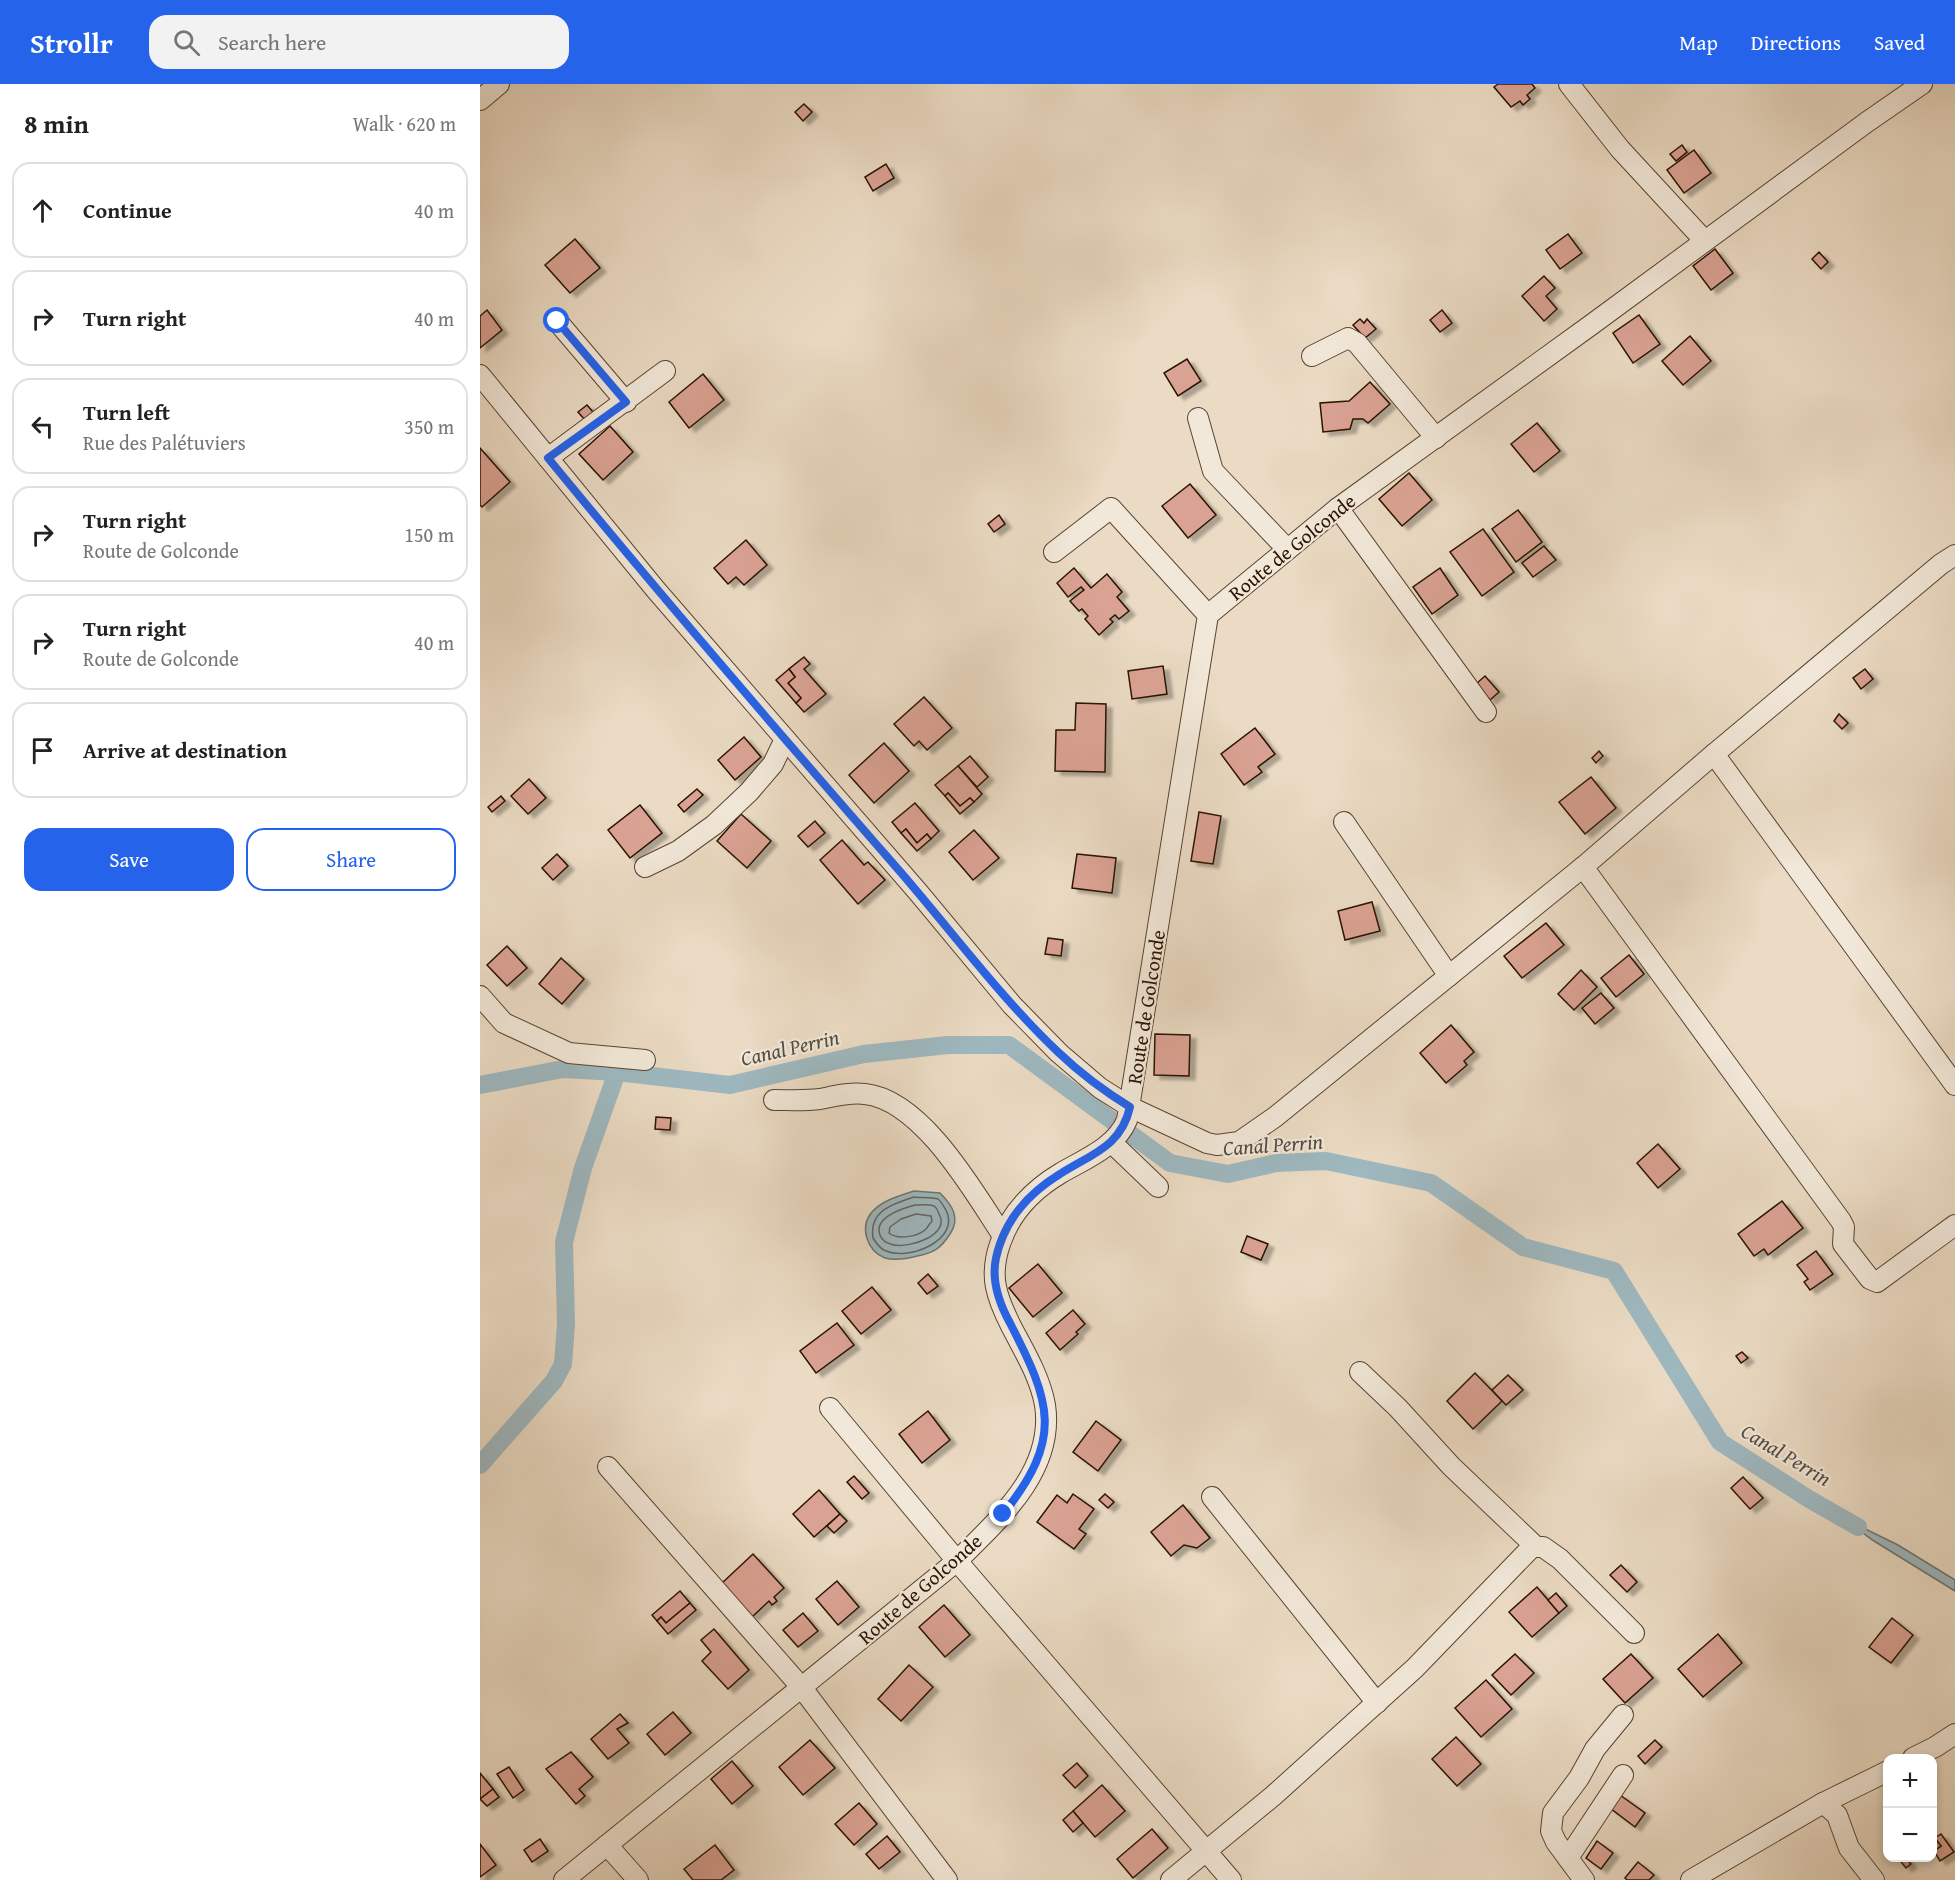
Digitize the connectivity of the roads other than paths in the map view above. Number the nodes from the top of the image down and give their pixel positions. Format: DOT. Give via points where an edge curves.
graph roads {
  1 [pos="499,84"];
  2 [pos="1569,84"];
  3 [pos="1922,84"];
  4 [pos="480,100"];
  5 [pos="1704,240"];
  6 [pos="557,321"];
  7 [pos="1312,356"];
  8 [pos="665,371"];
  9 [pos="480,375"];
  10 [pos="626,402"];
  11 [pos="1198,418"];
  12 [pos="1436,438"];
  13 [pos="548,458"];
  14 [pos="1338,508"];
  15 [pos="1287,549"];
  16 [pos="1054,552"];
  17 [pos="1955,555"];
  18 [pos="1208,615"];
  19 [pos="1486,712"];
  20 [pos="785,739"];
  21 [pos="1714,754"];
  22 [pos="1344,822"];
  23 [pos="645,867"];
  24 [pos="1583,867"];
  25 [pos="1449,976"];
  26 [pos="480,996"];
  27 [pos="645,1060"];
  28 [pos="1955,1084"];
  29 [pos="774,1100"];
  30 [pos="1130,1107"];
  31 [pos="1111,1142"];
  32 [pos="1158,1187"];
  33 [pos="1955,1225"];
  34 [pos="1003,1236"];
  35 [pos="1360,1372"];
  36 [pos="830,1408"];
  37 [pos="608,1467"];
  38 [pos="1212,1497"];
  39 [pos="1535,1546"];
  40 [pos="957,1562"];
  41 [pos="1634,1633"];
  42 [pos="802,1688"];
  43 [pos="1377,1703"];
  44 [pos="1623,1714"];
  45 [pos="1955,1734"];
  46 [pos="1920,1754"];
  47 [pos="1883,1773"];
  48 [pos="1623,1775"];
  49 [pos="1823,1803"];
  50 [pos="607,1845"];
  51 [pos="1207,1851"];
  52 [pos="1568,1858"];
  53 [pos="564,1880"];
  54 [pos="638,1880"];
  55 [pos="947,1880"];
  56 [pos="1171,1880"];
  57 [pos="1231,1880"];
  58 [pos="1584,1880"];
  59 [pos="1691,1880"];
  60 [pos="1874,1880"];
  1 -- 4 [label="street"];
  2 -- 5 [label="street" via="1620,148"];
  3 -- 5 [label="street, Route de Golconde"];
  5 -- 12 [label="street, Route de Golconde"];
  6 -- 10 [label="street"];
  7 -- 12 [label="street" via="1352,339"];
  8 -- 10 [label="street"];
  9 -- 13 [label="street"];
  10 -- 13 [label="street"];
  11 -- 15 [label="street" via="1213,471"];
  12 -- 14 [label="street, Route de Golconde"];
  13 -- 20 [label="street"];
  14 -- 15 [label="street, Route de Golconde"];
  14 -- 19 [label="street"];
  15 -- 18 [label="street, Route de Golconde"];
  16 -- 18 [label="street" via="1111,508"];
  17 -- 21 [label="street"];
  18 -- 30 [label="street, Route de Golconde"];
  20 -- 23 [label="street" via="773,764 714,825 678,851"];
  20 -- 30 [label="street" via="1033,1028 1100,1088"];
  21 -- 24 [label="street"];
  21 -- 28 [label="street"];
  22 -- 25 [label="street"];
  24 -- 25 [label="street"];
  24 -- 33 [label="street" via="1841,1221 1843,1244 1870,1279 1877,1282"];
  25 -- 30 [label="street" via="1239,1142 1207,1143"];
  26 -- 27 [label="street" via="504,1023 569,1053"];
  29 -- 34 [label="street" via="862,1093 897,1106 944,1151"];
  30 -- 31 [label="street, Route de Golconde" via="1124,1126"];
  31 -- 32 [label="street"];
  31 -- 34 [label="street, Route de Golconde" via="1038,1190 1022,1205"];
  34 -- 40 [label="street, Route de Golconde" via="996,1259 996,1292 1038,1382 1045,1405 1043,1444 1019,1494"];
  35 -- 39 [label="street"];
  36 -- 40 [label="street"];
  37 -- 42 [label="street"];
  38 -- 43 [label="street"];
  39 -- 41 [label="street" via="1544,1546 1560,1559"];
  39 -- 43 [label="street"];
  40 -- 42 [label="street, Route de Golconde"];
  40 -- 51 [label="street"];
  42 -- 50 [label="street, Route de Golconde"];
  42 -- 55 [label="street"];
  43 -- 51 [label="street"];
  44 -- 52 [label="street" via="1553,1813 1551,1831"];
  45 -- 46 [label="street"];
  47 -- 49 [label="street"];
  48 -- 52 [label="street"];
  49 -- 59 [label="street"];
  49 -- 60 [label="street" via="1837,1815 1852,1854"];
  50 -- 53 [label="street, Route de Golconde"];
  50 -- 54 [label="street"];
  51 -- 56 [label="street"];
  51 -- 57 [label="street"];
  52 -- 58 [label="street"];
}
